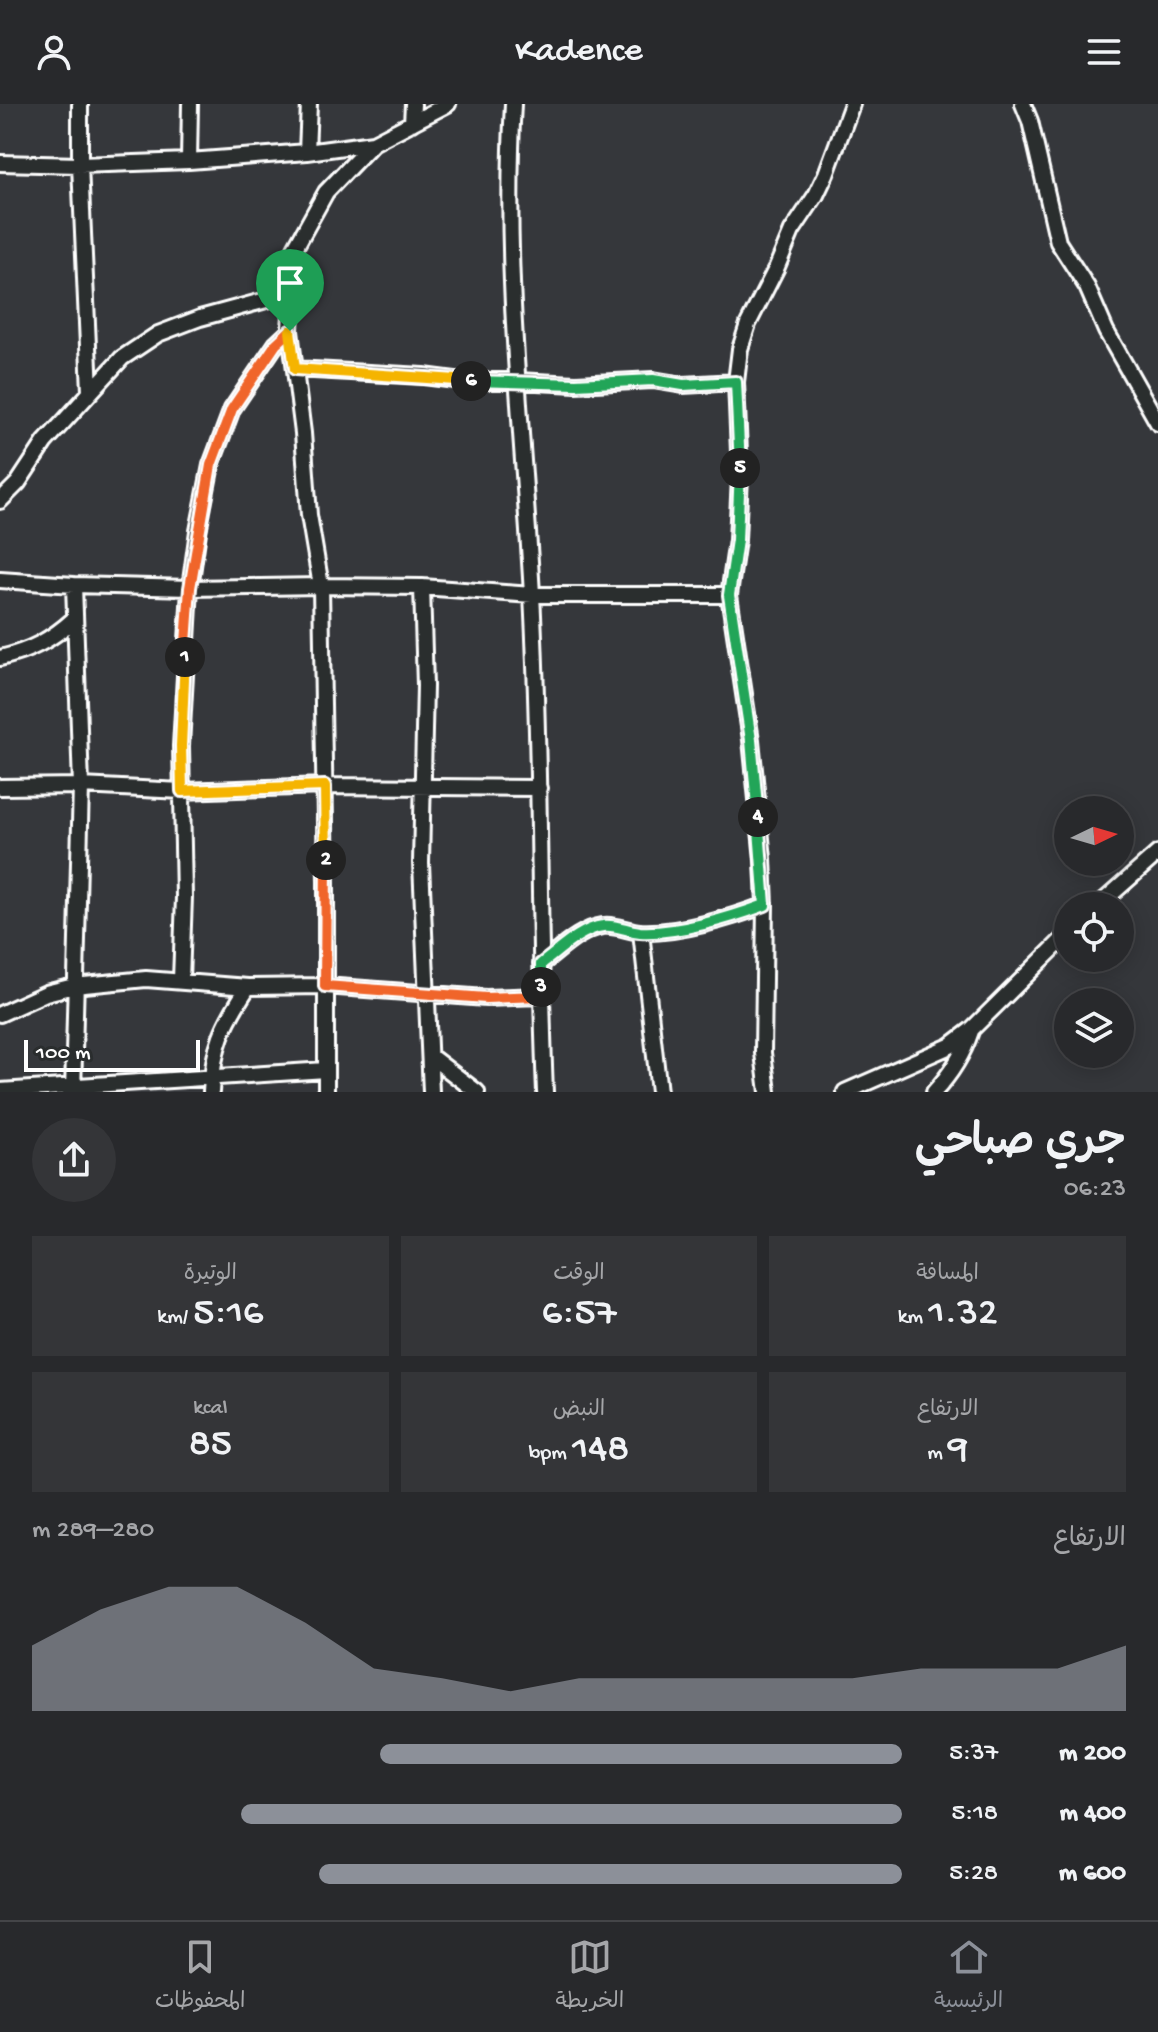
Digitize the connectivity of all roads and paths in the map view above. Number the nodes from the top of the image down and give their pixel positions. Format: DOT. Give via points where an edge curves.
graph roads {
  1 [pos="80,104"];
  2 [pos="190,104"];
  3 [pos="309,104"];
  4 [pos="413,104"];
  5 [pos="448,104"];
  6 [pos="513,104"];
  7 [pos="852,104"];
  8 [pos="1023,104"];
  9 [pos="412,123"];
  10 [pos="373,143"];
  11 [pos="307,152"];
  12 [pos="189,161"];
  13 [pos="0,163"];
  14 [pos="80,165"];
  15 [pos="292,293"];
  16 [pos="290,331"];
  17 [pos="295,369"];
  18 [pos="517,381"];
  19 [pos="736,382"];
  20 [pos="90,391"];
  21 [pos="1158,423"];
  22 [pos="0,501"];
  23 [pos="0,580"];
  24 [pos="74,585"];
  25 [pos="321,586"];
  26 [pos="422,587"];
  27 [pos="190,588"];
  28 [pos="532,595"];
  29 [pos="729,595"];
  30 [pos="74,619"];
  31 [pos="0,658"];
  32 [pos="81,786"];
  33 [pos="325,786"];
  34 [pos="424,786"];
  35 [pos="0,787"];
  36 [pos="539,788"];
  37 [pos="182,791"];
  38 [pos="1158,853"];
  39 [pos="1114,892"];
  40 [pos="765,905"];
  41 [pos="641,932"];
  42 [pos="1054,948"];
  43 [pos="541,964"];
  44 [pos="181,980"];
  45 [pos="74,986"];
  46 [pos="325,986"];
  47 [pos="248,987"];
  48 [pos="426,992"];
  49 [pos="541,996"];
  50 [pos="0,1014"];
  51 [pos="971,1030"];
  52 [pos="430,1056"];
  53 [pos="326,1070"];
  54 [pos="212,1084"];
  55 [pos="73,1089"];
  56 [pos="0,1091"];
  57 [pos="326,1092"];
  58 [pos="431,1092"];
  59 [pos="477,1092"];
  60 [pos="545,1092"];
  61 [pos="659,1092"];
  62 [pos="768,1092"];
  63 [pos="845,1092"];
  64 [pos="934,1092"];
  1 -- 14 [label="street"];
  2 -- 12 [label="street"];
  3 -- 11 [label="street"];
  4 -- 9 [label="street"];
  5 -- 9 [label="street"];
  6 -- 18 [label="street" via="509,225"];
  7 -- 19 [label="street" via="821,184 748,324"];
  8 -- 21 [label="street" via="1058,242"];
  9 -- 10 [label="street"];
  10 -- 11 [label="street"];
  10 -- 15 [label="street" via="326,192 303,232 295,248"];
  11 -- 12 [label="street"];
  12 -- 14 [label="street"];
  13 -- 14 [label="street"];
  14 -- 20 [label="street"];
  15 -- 16 [label="street"];
  15 -- 20 [label="street" via="158,334 122,358"];
  16 -- 17 [label="street"];
  16 -- 27 [label="street" via="232,409 211,465"];
  17 -- 18 [label="street"];
  17 -- 25 [label="street"];
  18 -- 19 [label="street"];
  18 -- 28 [label="street"];
  19 -- 29 [label="street" via="740,476"];
  20 -- 22 [label="street"];
  23 -- 24 [label="street"];
  24 -- 27 [label="street"];
  24 -- 30 [label="street"];
  25 -- 26 [label="street"];
  25 -- 27 [label="street"];
  25 -- 33 [label="street"];
  26 -- 28 [label="street"];
  26 -- 34 [label="street"];
  27 -- 37 [label="street"];
  28 -- 29 [label="street"];
  28 -- 36 [label="street"];
  29 -- 40 [label="street" via="751,740"];
  30 -- 31 [label="street" via="35,648"];
  30 -- 32 [label="street"];
  32 -- 35 [label="street"];
  32 -- 37 [label="street"];
  32 -- 45 [label="street"];
  33 -- 34 [label="street"];
  33 -- 37 [label="street"];
  33 -- 46 [label="street"];
  34 -- 36 [label="street"];
  34 -- 48 [label="street"];
  36 -- 43 [label="street"];
  37 -- 44 [label="street"];
  38 -- 39 [label="street"];
  40 -- 41 [label="street" via="730,918"];
  40 -- 62 [label="street" via="762,1010"];
  41 -- 43 [label="street" via="604,926 582,934"];
  41 -- 61 [label="street"];
  42 -- 51 [label="street"];
  43 -- 49 [label="street"];
  44 -- 45 [label="street"];
  44 -- 47 [label="street"];
  45 -- 50 [label="street"];
  45 -- 55 [label="street"];
  46 -- 47 [label="street"];
  46 -- 48 [label="street"];
  46 -- 53 [label="street"];
  47 -- 54 [label="street" via="220,1033"];
  48 -- 49 [label="street"];
  48 -- 52 [label="street"];
  49 -- 60 [label="street"];
  51 -- 63 [label="street" via="950,1046"];
  51 -- 64 [label="street" via="964,1051"];
  52 -- 58 [label="street"];
  52 -- 59 [label="street"];
  53 -- 54 [label="street"];
  53 -- 57 [label="street"];
  54 -- 55 [label="street"];
  55 -- 56 [label="street"];
}
